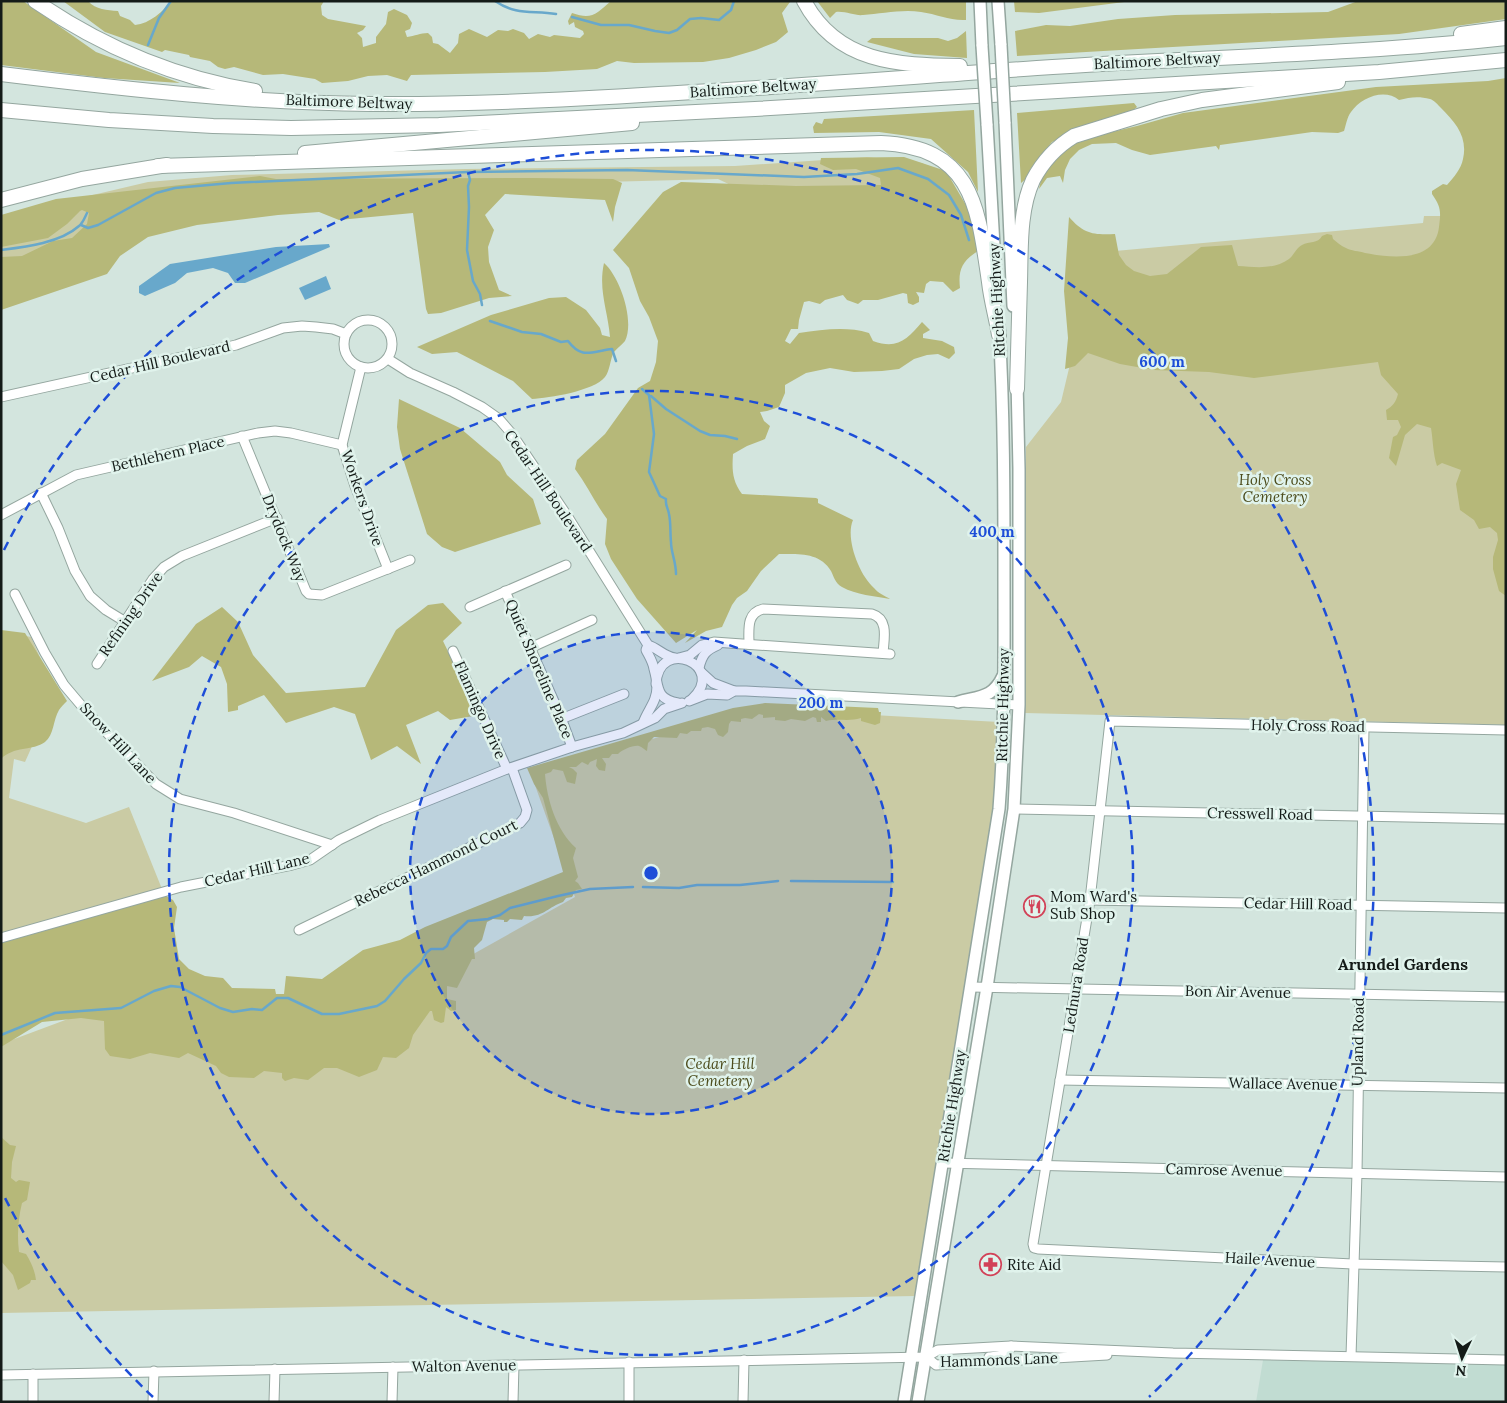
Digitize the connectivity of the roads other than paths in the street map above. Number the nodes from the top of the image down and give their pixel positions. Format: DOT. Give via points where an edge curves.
graph roads {
  1 [pos="35,1"];
  2 [pos="804,1"];
  3 [pos="980,1"];
  4 [pos="998,1"];
  5 [pos="1506,28"];
  6 [pos="1506,38"];
  7 [pos="1376,49"];
  8 [pos="1506,60"];
  9 [pos="1442,67"];
  10 [pos="1046,68"];
  11 [pos="1,74"];
  12 [pos="368,104"];
  13 [pos="755,109"];
  14 [pos="1,110"];
  15 [pos="158,166"];
  16 [pos="1,200"];
  17 [pos="346,334"];
  18 [pos="999,335"];
  19 [pos="388,358"];
  20 [pos="361,367"];
  21 [pos="1017,389"];
  22 [pos="1,397"];
  23 [pos="242,436"];
  24 [pos="342,446"];
  25 [pos="41,493"];
  26 [pos="1,515"];
  27 [pos="277,518"];
  28 [pos="410,560"];
  29 [pos="566,565"];
  30 [pos="388,569"];
  31 [pos="506,591"];
  32 [pos="15,594"];
  33 [pos="470,607"];
  34 [pos="592,620"];
  35 [pos="124,621"];
  36 [pos="725,643"];
  37 [pos="749,644"];
  38 [pos="648,645"];
  39 [pos="530,648"];
  40 [pos="453,651"];
  41 [pos="677,658"];
  42 [pos="97,664"];
  43 [pos="700,670"];
  44 [pos="1004,674"];
  45 [pos="657,685"];
  46 [pos="734,691"];
  47 [pos="624,694"];
  48 [pos="685,702"];
  49 [pos="958,702"];
  50 [pos="1004,704"];
  51 [pos="1019,705"];
  52 [pos="561,719"];
  53 [pos="1110,721"];
  54 [pos="643,723"];
  55 [pos="1364,727"];
  56 [pos="1506,730"];
  57 [pos="572,747"];
  58 [pos="509,768"];
  59 [pos="1014,809"];
  60 [pos="1100,811"];
  61 [pos="1363,816"];
  62 [pos="1506,818"];
  63 [pos="332,845"];
  64 [pos="1090,900"];
  65 [pos="1361,905"];
  66 [pos="1506,908"];
  67 [pos="299,930"];
  68 [pos="1,938"];
  69 [pos="971,987"];
  70 [pos="987,987"];
  71 [pos="1076,989"];
  72 [pos="1359,994"];
  73 [pos="1506,998"];
  74 [pos="1060,1080"];
  75 [pos="1358,1086"];
  76 [pos="1506,1088"];
  77 [pos="943,1163"];
  78 [pos="958,1163"];
  79 [pos="1047,1165"];
  80 [pos="1357,1173"];
  81 [pos="1506,1177"];
  82 [pos="1034,1248"];
  83 [pos="1353,1264"];
  84 [pos="1506,1267"];
  85 [pos="1011,1346"];
  86 [pos="1063,1348"];
  87 [pos="1139,1352"];
  88 [pos="1352,1356"];
  89 [pos="911,1357"];
  90 [pos="926,1357"];
  91 [pos="744,1360"];
  92 [pos="1506,1360"];
  93 [pos="1013,1361"];
  94 [pos="629,1362"];
  95 [pos="981,1362"];
  96 [pos="514,1365"];
  97 [pos="393,1367"];
  98 [pos="275,1369"];
  99 [pos="154,1372"];
  100 [pos="33,1374"];
  101 [pos="1,1375"];
  102 [pos="33,1402"];
  103 [pos="153,1402"];
  104 [pos="274,1402"];
  105 [pos="392,1402"];
  106 [pos="513,1402"];
  107 [pos="629,1402"];
  108 [pos="743,1402"];
  109 [pos="904,1402"];
  110 [pos="918,1402"];
  1 -- 12 [label="highway" via="92,37 184,75 256,91"];
  2 -- 10 [label="highway" via="819,25 832,37 852,49 884,60 928,65"];
  3 -- 18 [label="main road, Ritchie Highway, bridge"];
  4 -- 21 [label="main road, Ritchie Highway, bridge"];
  5 -- 7 [label="highway"];
  6 -- 7 [label="highway, Baltimore Beltway"];
  7 -- 10 [label="highway, Baltimore Beltway"];
  8 -- 9 [label="highway, Baltimore Beltway"];
  9 -- 13 [label="highway, Baltimore Beltway"];
  9 -- 21 [label="highway" via="1194,102 1092,129 1062,144 1041,166 1026,205"];
  10 -- 12 [label="highway, Baltimore Beltway" via="605,98"];
  11 -- 12 [label="highway, Baltimore Beltway" via="153,92"];
  13 -- 14 [label="highway, Baltimore Beltway" via="430,126 291,128 152,124"];
  13 -- 15 [label="highway" via="610,126"];
  15 -- 16 [label="highway" via="82,179"];
  15 -- 18 [label="highway" via="902,144 937,157 965,183 976,209"];
  17 -- 19 [label="street" via="358,322 380,323 393,341"];
  17 -- 20 [label="street" via="346,355"];
  17 -- 22 [label="street, Cedar Hill Boulevard" via="316,327 283,328 236,345"];
  18 -- 44 [label="main road, Ritchie Highway" via="1004,470"];
  19 -- 20 [label="street" via="379,366"];
  19 -- 38 [label="street, Cedar Hill Boulevard" via="410,373 453,392 499,419 534,465"];
  20 -- 24 [label="street, Workers Drive"];
  21 -- 51 [label="main road, Ritchie Highway"];
  23 -- 24 [label="street, Bethlehem Place" via="274,431"];
  23 -- 25 [label="street, Bethlehem Place" via="76,475"];
  23 -- 27 [label="street, Drydock Way"];
  24 -- 30 [label="street, Workers Drive"];
  25 -- 26 [label="street, Bethlehem Place"];
  25 -- 35 [label="street" via="86,590 95,601"];
  27 -- 30 [label="street, Drydock Way" via="309,594 322,595"];
  27 -- 35 [label="street, Refining Drive" via="182,556 164,567"];
  28 -- 30 [label="street, Drydock Way"];
  29 -- 31 [label="street"];
  31 -- 33 [label="street"];
  31 -- 39 [label="street, Quiet Shoreline Place"];
  32 -- 63 [label="street, Snow Hill Lane" via="64,685 156,784 180,799"];
  34 -- 39 [label="street"];
  35 -- 42 [label="street, Refining Drive"];
  36 -- 37 [label="street"];
  36 -- 41 [label="street" via="702,645"];
  36 -- 43 [label="street" via="707,650"];
  37 -- 37 [label="street" via="887,654 884,624 872,614 763,608 750,619"];
  38 -- 41 [label="street"];
  38 -- 45 [label="street, Cedar Hill Boulevard" via="646,650 654,667"];
  39 -- 52 [label="street, Quiet Shoreline Place"];
  40 -- 58 [label="street, Flamingo Drive"];
  41 -- 43 [label="street" via="690,660"];
  41 -- 45 [label="street" via="667,661 660,669"];
  43 -- 46 [label="street" via="713,683"];
  43 -- 48 [label="street" via="700,688"];
  44 -- 49 [label="main road" via="990,693"];
  44 -- 50 [label="main road, Ritchie Highway"];
  45 -- 48 [label="street" via="668,700"];
  45 -- 54 [label="street" via="655,702"];
  46 -- 48 [label="street" via="727,695 707,694"];
  46 -- 49 [label="street"];
  47 -- 52 [label="street"];
  48 -- 54 [label="street, Cedar Hill Lane" via="664,709"];
  49 -- 50 [label="street"];
  50 -- 51 [label="street"];
  50 -- 69 [label="main road, Ritchie Highway" via="999,808"];
  51 -- 59 [label="main road, Ritchie Highway"];
  52 -- 57 [label="street, Quiet Shoreline Place"];
  53 -- 55 [label="street, Holy Cross Road"];
  53 -- 60 [label="street, Lednura Road"];
  54 -- 57 [label="street, Cedar Hill Lane" via="623,733"];
  55 -- 56 [label="street, Holy Cross Road"];
  55 -- 61 [label="street, Upland Road"];
  57 -- 58 [label="street, Cedar Hill Lane"];
  58 -- 63 [label="street, Cedar Hill Lane" via="368,825"];
  58 -- 67 [label="street, Rebecca Hammond Court" via="527,810 520,823"];
  59 -- 60 [label="street, Cresswell Road"];
  59 -- 70 [label="main road, Ritchie Highway"];
  60 -- 61 [label="street, Cresswell Road"];
  60 -- 64 [label="street, Lednura Road"];
  61 -- 62 [label="street, Cresswell Road"];
  61 -- 65 [label="street, Upland Road"];
  63 -- 68 [label="street, Cedar Hill Lane" via="302,863 181,887"];
  64 -- 65 [label="street, Cedar Hill Road"];
  64 -- 71 [label="street, Lednura Road"];
  65 -- 66 [label="street, Cedar Hill Road"];
  65 -- 72 [label="street, Upland Road"];
  69 -- 70 [label="street, Bon Air Avenue"];
  69 -- 77 [label="main road, Ritchie Highway"];
  70 -- 71 [label="street, Bon Air Avenue"];
  70 -- 78 [label="main road, Ritchie Highway"];
  71 -- 72 [label="street, Bon Air Avenue"];
  71 -- 74 [label="street, Lednura Road"];
  72 -- 73 [label="street, Bon Air Avenue"];
  72 -- 75 [label="street, Upland Road"];
  74 -- 75 [label="street, Wallace Avenue"];
  74 -- 79 [label="street, Lednura Road"];
  75 -- 76 [label="street, Wallace Avenue"];
  75 -- 80 [label="street, Upland Road"];
  77 -- 78 [label="street, Camrose Avenue"];
  77 -- 89 [label="main road, Ritchie Highway"];
  78 -- 79 [label="street, Camrose Avenue"];
  78 -- 90 [label="main road, Ritchie Highway"];
  79 -- 80 [label="street, Camrose Avenue"];
  79 -- 82 [label="street, Lednura Road"];
  80 -- 81 [label="street, Camrose Avenue"];
  80 -- 83 [label="street, Upland Road"];
  82 -- 83 [label="street, Haile Avenue"];
  83 -- 84 [label="street, Haile Avenue"];
  83 -- 88 [label="street, Upland Road"];
  85 -- 86 [label="street, Hammonds Lane"];
  85 -- 90 [label="street, Hammonds Lane" via="938,1350"];
  85 -- 95 [label="street" via="1005,1354 985,1358"];
  86 -- 87 [label="street, Hammonds Lane"];
  86 -- 93 [label="street" via="1054,1354 1021,1356"];
  87 -- 88 [label="street, Hammonds Lane"];
  87 -- 93 [label="street, Hammonds Lane"];
  88 -- 92 [label="street, Hammonds Lane"];
  89 -- 90 [label="street, Walton Avenue"];
  89 -- 91 [label="street, Walton Avenue"];
  89 -- 109 [label="main road, Ritchie Highway"];
  90 -- 95 [label="street, Hammonds Lane" via="936,1365"];
  90 -- 110 [label="main road, Ritchie Highway"];
  91 -- 94 [label="street, Walton Avenue"];
  91 -- 108 [label="street"];
  93 -- 95 [label="street, Hammonds Lane"];
  94 -- 96 [label="street, Walton Avenue"];
  94 -- 107 [label="street"];
  96 -- 97 [label="street, Walton Avenue"];
  96 -- 106 [label="street"];
  97 -- 98 [label="street, Walton Avenue"];
  97 -- 105 [label="street"];
  98 -- 99 [label="street, Walton Avenue"];
  98 -- 104 [label="street"];
  99 -- 100 [label="street, Walton Avenue"];
  99 -- 103 [label="street"];
  100 -- 101 [label="street, Walton Avenue"];
  100 -- 102 [label="street"];
}
